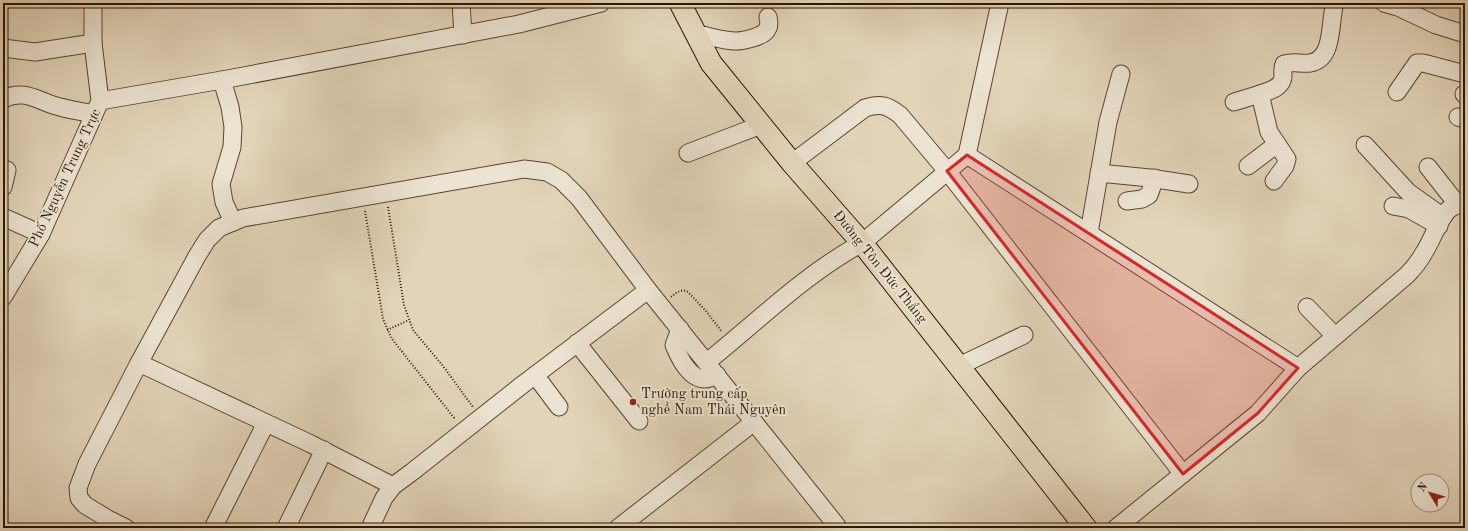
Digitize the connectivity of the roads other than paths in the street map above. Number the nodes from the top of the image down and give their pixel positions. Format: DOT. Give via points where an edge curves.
graph roads {
  1 [pos="93,3"];
  2 [pos="461,3"];
  3 [pos="600,3"];
  4 [pos="680,3"];
  5 [pos="1000,3"];
  6 [pos="1335,3"];
  7 [pos="1384,3"];
  8 [pos="768,17"];
  9 [pos="696,34"];
  10 [pos="1465,34"];
  11 [pos="463,35"];
  12 [pos="93,43"];
  13 [pos="3,48"];
  14 [pos="1122,74"];
  15 [pos="1465,74"];
  16 [pos="222,80"];
  17 [pos="1397,92"];
  18 [pos="1260,94"];
  19 [pos="3,99"];
  20 [pos="1234,102"];
  21 [pos="97,107"];
  22 [pos="761,125"];
  23 [pos="1277,144"];
  24 [pos="1365,145"];
  25 [pos="688,153"];
  26 [pos="967,155"];
  27 [pos="792,163"];
  28 [pos="1248,166"];
  29 [pos="1428,167"];
  30 [pos="7,170"];
  31 [pos="947,172"];
  32 [pos="1099,173"];
  33 [pos="1155,178"];
  34 [pos="1274,181"];
  35 [pos="1189,184"];
  36 [pos="3,187"];
  37 [pos="1127,201"];
  38 [pos="1462,204"];
  39 [pos="1393,206"];
  40 [pos="3,217"];
  41 [pos="1441,221"];
  42 [pos="233,222"];
  43 [pos="1089,233"];
  44 [pos="41,234"];
  45 [pos="862,243"];
  46 [pos="648,290"];
  47 [pos="3,297"];
  48 [pos="1307,307"];
  49 [pos="1024,335"];
  50 [pos="1335,336"];
  51 [pos="577,343"];
  52 [pos="139,363"];
  53 [pos="959,366"];
  54 [pos="1298,368"];
  55 [pos="712,369"];
  56 [pos="535,375"];
  57 [pos="559,407"];
  58 [pos="639,421"];
  59 [pos="754,422"];
  60 [pos="266,423"];
  61 [pos="324,450"];
  62 [pos="1183,474"];
  63 [pos="393,486"];
  64 [pos="126,528"];
  65 [pos="213,528"];
  66 [pos="286,528"];
  67 [pos="370,528"];
  68 [pos="618,528"];
  69 [pos="837,528"];
  70 [pos="1086,528"];
  71 [pos="1116,528"];
  1 -- 12 [label="street, Phố Nguyễn Trung Trực"];
  2 -- 11 [label="street"];
  3 -- 11 [label="street" via="519,24"];
  4 -- 9 [label="main road, Đường Tôn Đức Thắng"];
  5 -- 26 [label="street"];
  6 -- 18 [label="street" via="1325,52 1310,63 1284,64 1280,85"];
  7 -- 10 [label="street"];
  8 -- 9 [label="street" via="769,27 757,37 737,41"];
  9 -- 22 [label="main road, Đường Tôn Đức Thắng" via="711,63"];
  11 -- 16 [label="street"];
  12 -- 13 [label="street" via="35,52"];
  12 -- 21 [label="street, Phố Nguyễn Trung Trực"];
  14 -- 32 [label="street" via="1111,112"];
  15 -- 17 [label="street" via="1423,63 1417,64"];
  16 -- 21 [label="street"];
  16 -- 42 [label="street" via="233,127 232,147 221,184 224,202"];
  18 -- 20 [label="street"];
  18 -- 23 [label="street" via="1269,132"];
  19 -- 21 [label="street" via="17,94 29,95 60,107"];
  21 -- 44 [label="street, Phố Nguyễn Trung Trực"];
  22 -- 25 [label="street"];
  22 -- 27 [label="main road, Đường Tôn Đức Thắng"];
  23 -- 28 [label="street"];
  23 -- 34 [label="street" via="1287,159"];
  24 -- 41 [label="street" via="1408,192"];
  26 -- 31 [label="street"];
  26 -- 43 [label="street"];
  27 -- 31 [label="street" via="865,108 883,105 900,115"];
  27 -- 45 [label="main road, Đường Tôn Đức Thắng"];
  29 -- 38 [label="street"];
  30 -- 36 [label="street"];
  31 -- 45 [label="street"];
  31 -- 62 [label="street"];
  32 -- 33 [label="street"];
  32 -- 43 [label="street"];
  33 -- 35 [label="street"];
  33 -- 37 [label="street" via="1149,195 1142,199"];
  38 -- 41 [label="street" via="1449,210"];
  39 -- 41 [label="street"];
  40 -- 44 [label="street"];
  41 -- 50 [label="street" via="1425,252 1407,276"];
  42 -- 46 [label="street" via="243,218 524,169 546,172 561,180 579,198"];
  42 -- 52 [label="street" via="219,228 207,240"];
  43 -- 54 [label="street"];
  44 -- 47 [label="street, Phố Nguyễn Trung Trực"];
  45 -- 53 [label="main road, Đường Tôn Đức Thắng"];
  45 -- 55 [label="street" via="847,250 809,277 731,343"];
  46 -- 51 [label="street"];
  46 -- 55 [label="street"];
  48 -- 50 [label="street"];
  49 -- 53 [label="street"];
  50 -- 54 [label="street"];
  51 -- 56 [label="street"];
  51 -- 58 [label="street"];
  52 -- 60 [label="street"];
  52 -- 64 [label="street" via="78,488 79,498 85,505"];
  53 -- 70 [label="main road, Đường Tôn Đức Thắng"];
  54 -- 62 [label="street" via="1258,413"];
  55 -- 59 [label="street"];
  56 -- 57 [label="street"];
  56 -- 63 [label="street"];
  59 -- 68 [label="street"];
  59 -- 69 [label="street"];
  60 -- 61 [label="street"];
  60 -- 65 [label="street"];
  61 -- 63 [label="street"];
  61 -- 66 [label="street"];
  62 -- 71 [label="street"];
  63 -- 67 [label="street" via="384,498"];
}
